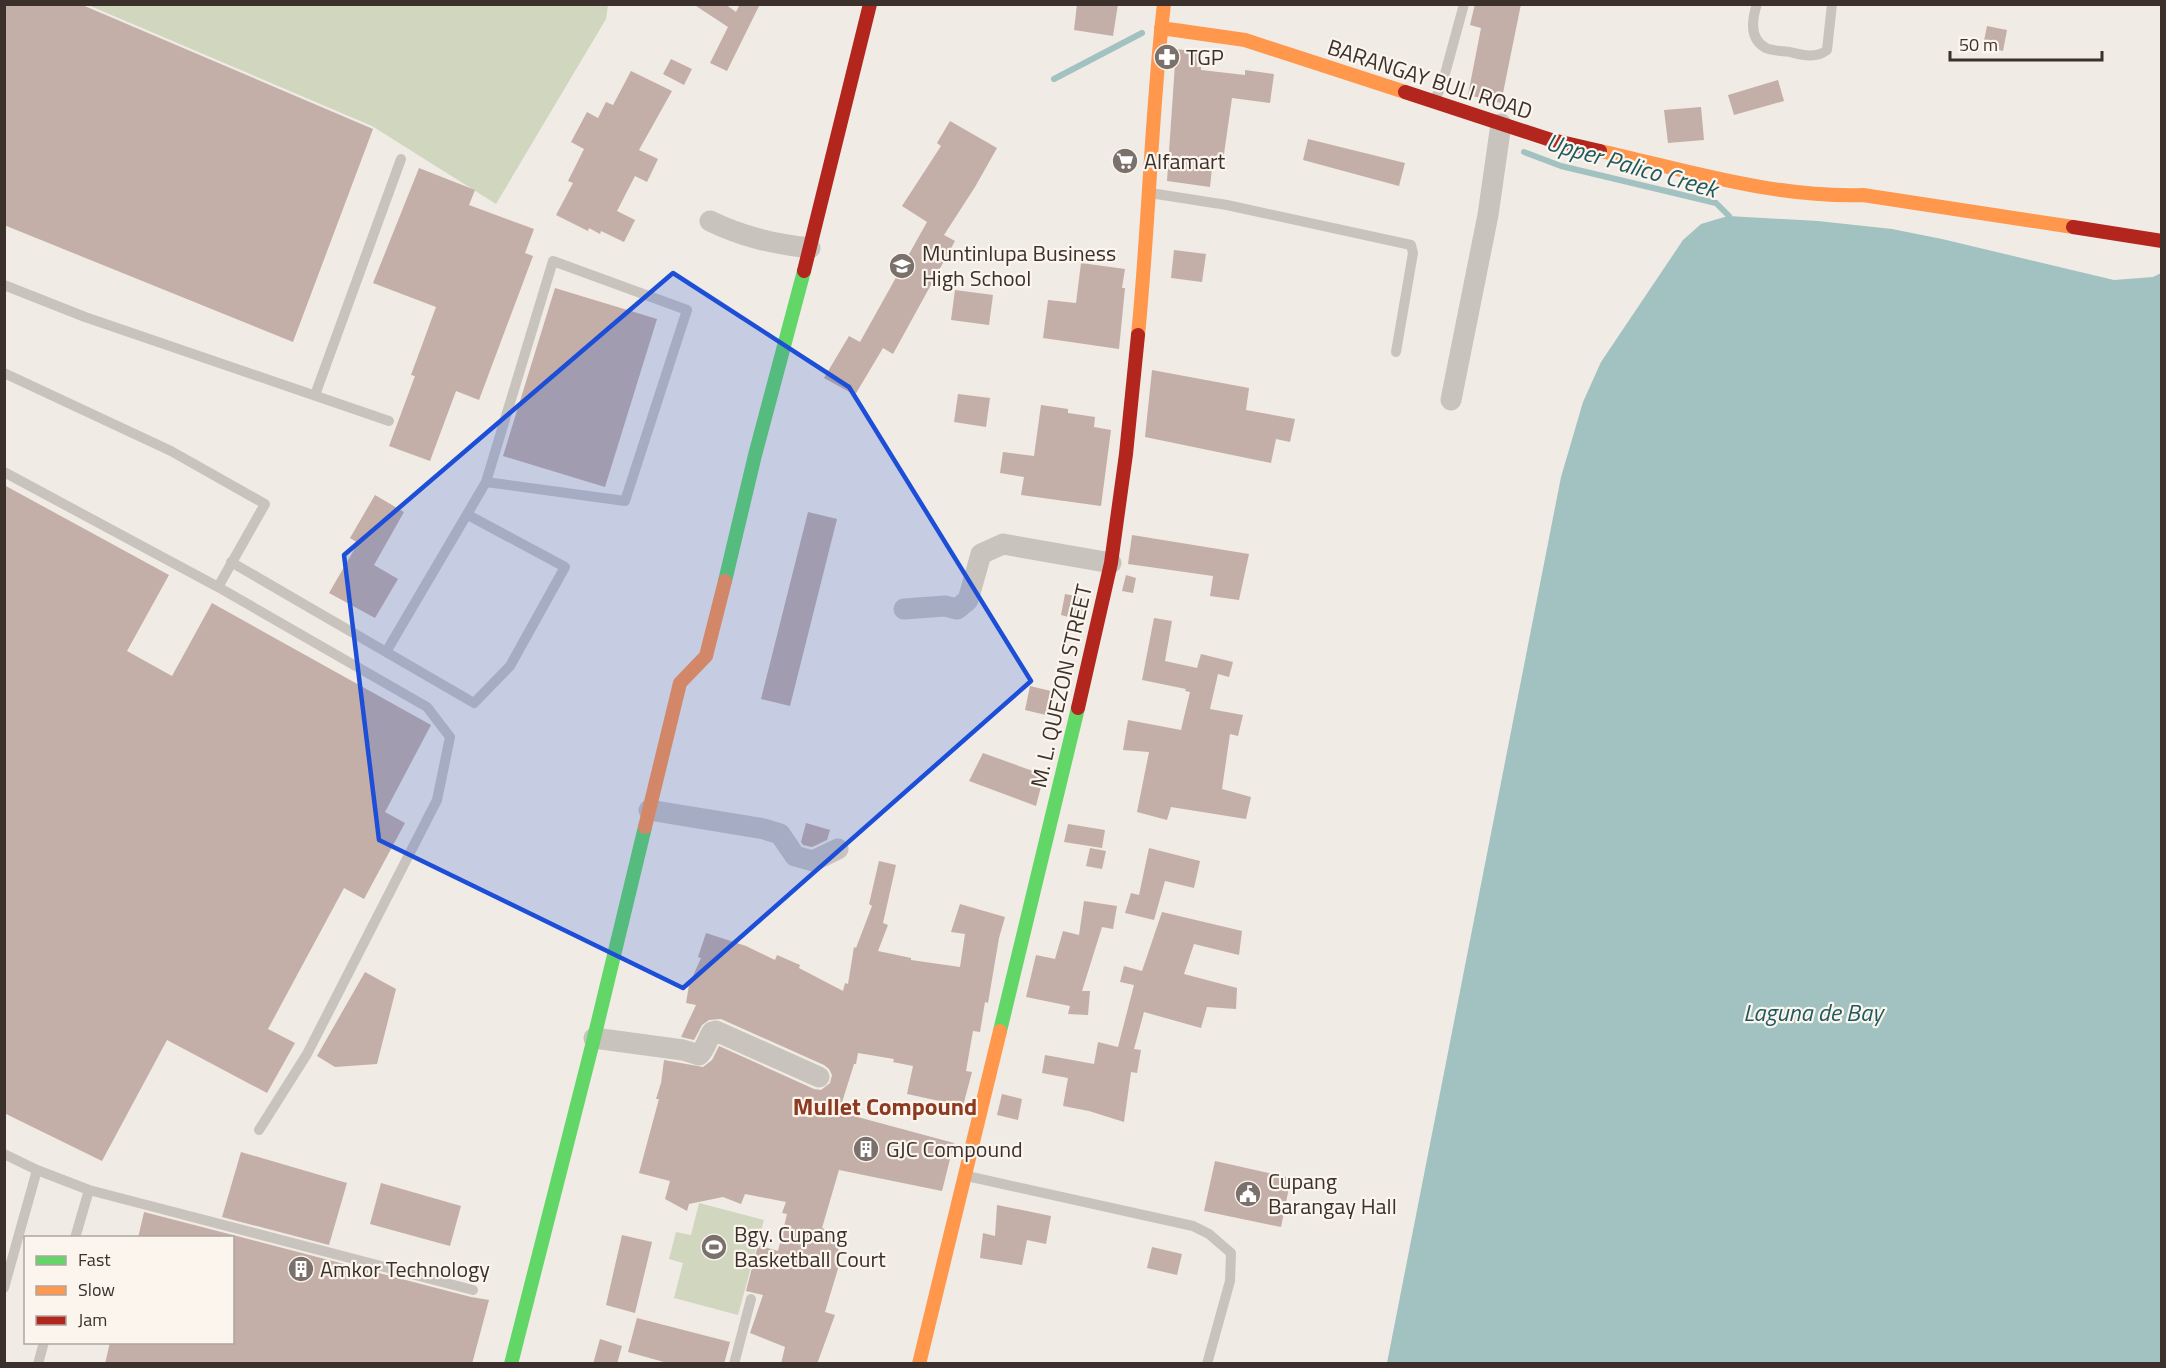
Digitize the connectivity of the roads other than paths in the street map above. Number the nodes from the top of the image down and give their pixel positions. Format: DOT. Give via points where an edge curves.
graph roads {
  1 [pos="870,4"];
  2 [pos="1164,4"];
  3 [pos="1464,4"];
  4 [pos="1757,4"];
  5 [pos="1832,4"];
  6 [pos="1161,28"];
  7 [pos="1434,102"];
  8 [pos="1501,124"];
  9 [pos="401,159"];
  10 [pos="1150,193"];
  11 [pos="710,221"];
  12 [pos="2162,241"];
  13 [pos="810,248"];
  14 [pos="4,285"];
  15 [pos="1396,352"];
  16 [pos="4,373"];
  17 [pos="315,395"];
  18 [pos="1451,400"];
  19 [pos="389,421"];
  20 [pos="4,472"];
  21 [pos="486,482"];
  22 [pos="468,515"];
  23 [pos="231,562"];
  24 [pos="1111,564"];
  25 [pos="218,587"];
  26 [pos="904,609"];
  27 [pos="386,652"];
  28 [pos="649,810"];
  29 [pos="838,849"];
  30 [pos="594,1038"];
  31 [pos="819,1077"];
  32 [pos="259,1130"];
  33 [pos="4,1154"];
  34 [pos="36,1170"];
  35 [pos="963,1175"];
  36 [pos="88,1190"];
  37 [pos="76,1236"];
  38 [pos="4,1288"];
  39 [pos="473,1290"];
  40 [pos="751,1299"];
  41 [pos="43,1344"];
  42 [pos="38,1364"];
  43 [pos="511,1364"];
  44 [pos="734,1364"];
  45 [pos="919,1364"];
  46 [pos="1206,1364"];
  1 -- 13 [label="street"];
  2 -- 6 [label="street, M. L. QUEZON STREET"];
  3 -- 7 [label="lane"];
  4 -- 5 [label="lane" via="1752,19 1754,36 1765,48 1811,56 1827,50"];
  6 -- 7 [label="street, BARANGAY BULI ROAD" via="1245,40"];
  6 -- 10 [label="street, M. L. QUEZON STREET"];
  7 -- 8 [label="street, BARANGAY BULI ROAD"];
  8 -- 12 [label="street, BARANGAY BULI ROAD" via="1548,139 1754,186 1838,196 1863,195"];
  8 -- 18 [label="street" via="1488,214"];
  9 -- 17 [label="lane"];
  10 -- 15 [label="lane" via="1227,205 1411,245 1413,253"];
  10 -- 24 [label="street, M. L. QUEZON STREET" via="1125,463"];
  11 -- 13 [label="street" via="749,238"];
  13 -- 28 [label="street" via="706,656 680,683"];
  14 -- 17 [label="lane" via="85,317"];
  16 -- 23 [label="lane" via="171,451 265,504"];
  17 -- 19 [label="lane"];
  20 -- 25 [label="lane"];
  21 -- 21 [label="lane" via="625,501 687,310 553,261"];
  21 -- 22 [label="lane"];
  22 -- 27 [label="lane"];
  22 -- 27 [label="lane" via="565,567 510,666 474,703"];
  23 -- 25 [label="lane"];
  23 -- 27 [label="lane"];
  24 -- 26 [label="street" via="1003,544 981,554 968,600 957,609"];
  24 -- 35 [label="street, M. L. QUEZON STREET"];
  25 -- 32 [label="lane" via="427,707 450,737 437,800 307,1054"];
  28 -- 29 [label="street" via="780,834 795,856 813,861"];
  28 -- 30 [label="street"];
  30 -- 31 [label="street" via="699,1055 716,1031"];
  30 -- 43 [label="street"];
  33 -- 34 [label="lane"];
  34 -- 36 [label="lane"];
  34 -- 38 [label="lane"];
  35 -- 45 [label="street, M. L. QUEZON STREET"];
  35 -- 46 [label="lane" via="1159,1217 1209,1234 1231,1253 1230,1281"];
  36 -- 37 [label="lane"];
  36 -- 39 [label="lane"];
  40 -- 44 [label="lane"];
  41 -- 42 [label="lane"];
}
